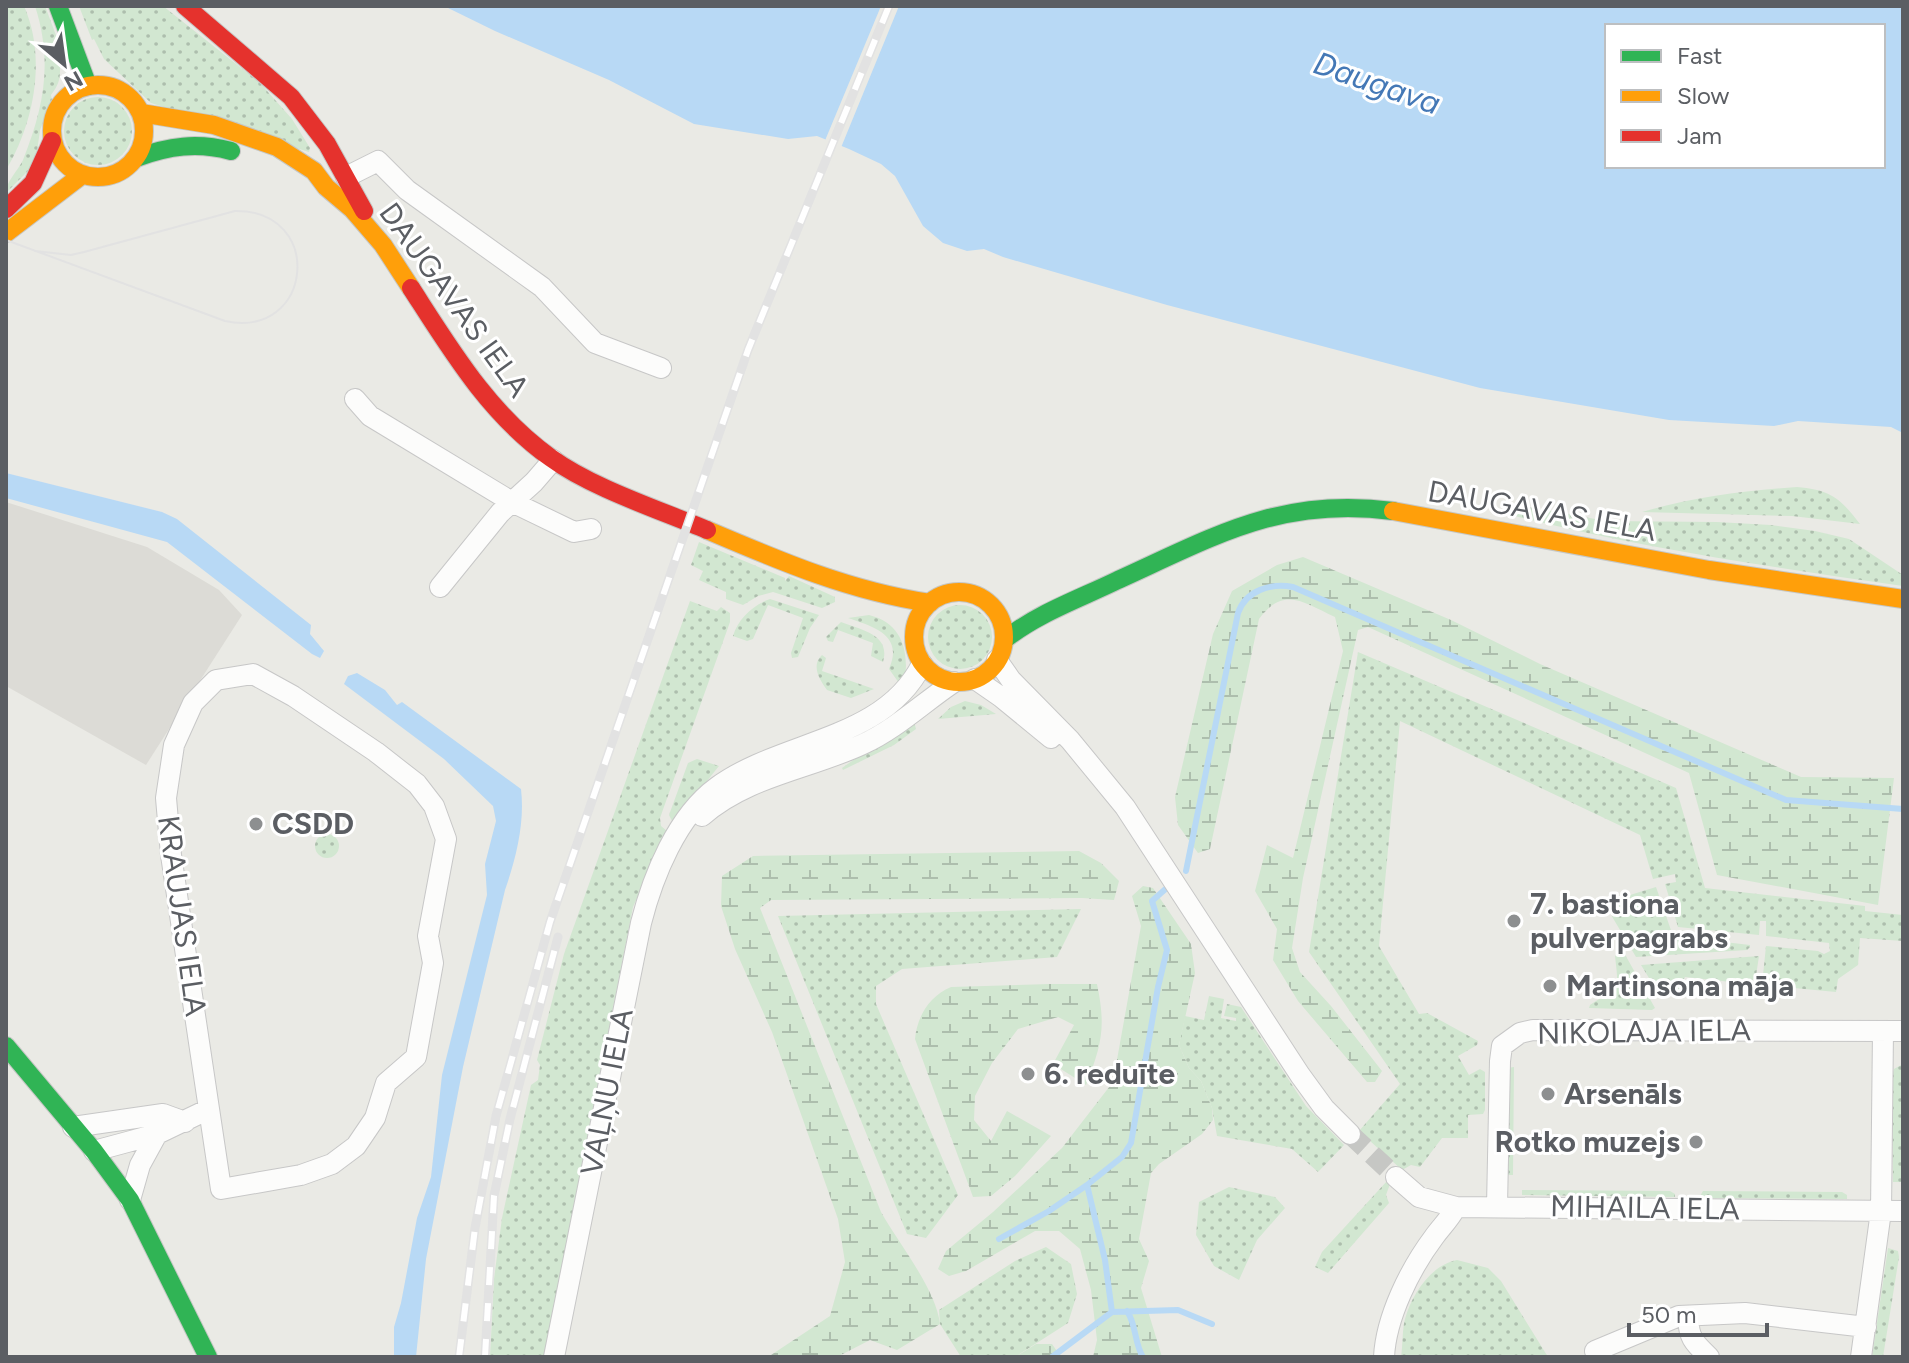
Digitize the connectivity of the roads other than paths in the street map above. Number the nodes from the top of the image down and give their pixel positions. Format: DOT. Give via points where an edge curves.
graph roads {
  1 [pos="58,6"];
  2 [pos="185,6"];
  3 [pos="88,86"];
  4 [pos="141,113"];
  5 [pos="52,141"];
  6 [pos="136,158"];
  7 [pos="82,175"];
  8 [pos="346,177"];
  9 [pos="326,187"];
  10 [pos="6,209"];
  11 [pos="6,233"];
  12 [pos="383,245"];
  13 [pos="661,368"];
  14 [pos="355,399"];
  15 [pos="553,460"];
  16 [pos="512,502"];
  17 [pos="591,529"];
  18 [pos="1176,553"];
  19 [pos="797,568"];
  20 [pos="440,587"];
  21 [pos="1035,599"];
  22 [pos="1903,599"];
  23 [pos="930,603"];
  24 [pos="879,611"];
  25 [pos="1004,640"];
  26 [pos="997,660"];
  27 [pos="922,664"];
  28 [pos="975,679"];
  29 [pos="954,682"];
  30 [pos="1096,772"];
  31 [pos="679,834"];
  32 [pos="1892,1031"];
  33 [pos="6,1046"];
  34 [pos="209,1109"];
  35 [pos="185,1122"];
  36 [pos="73,1127"];
  37 [pos="157,1134"];
  38 [pos="1350,1134"];
  39 [pos="94,1151"];
  40 [pos="1396,1177"];
  41 [pos="130,1200"];
  42 [pos="1497,1206"];
  43 [pos="1456,1207"];
  44 [pos="1881,1211"];
  45 [pos="1903,1211"];
  46 [pos="1689,1316"];
  47 [pos="1866,1327"];
  48 [pos="1595,1351"];
  49 [pos="208,1357"];
  50 [pos="554,1357"];
  51 [pos="1384,1357"];
  52 [pos="1709,1357"];
  53 [pos="1861,1357"];
  1 -- 3 [label="main road"];
  2 -- 8 [label="main road" via="291,97"];
  3 -- 4 [label="main road" via="120,90"];
  3 -- 5 [label="main road" via="59,106"];
  4 -- 6 [label="main road" via="143,144"];
  4 -- 9 [label="main road, DAUGAVAS IELA" via="214,125 277,147 314,171"];
  5 -- 7 [label="main road" via="63,163"];
  5 -- 10 [label="main road" via="33,183"];
  6 -- 7 [label="main road" via="112,176"];
  6 -- 9 [label="main road, DAUGAVAS IELA" via="194,143 275,165"];
  7 -- 11 [label="main road"];
  8 -- 12 [label="main road"];
  8 -- 13 [label="street" via="378,161 407,190 542,287 595,343"];
  9 -- 12 [label="main road, DAUGAVAS IELA"];
  12 -- 15 [label="main road, DAUGAVAS IELA" via="487,399"];
  14 -- 16 [label="street" via="370,416"];
  15 -- 16 [label="street"];
  15 -- 19 [label="main road, DAUGAVAS IELA"];
  16 -- 17 [label="street" via="574,532"];
  16 -- 20 [label="street"];
  18 -- 21 [label="main road, DAUGAVAS IELA"];
  18 -- 22 [label="main road, DAUGAVAS IELA" via="1278,515 1352,508"];
  18 -- 25 [label="main road, DAUGAVAS IELA" via="1035,618"];
  19 -- 23 [label="main road, DAUGAVAS IELA" via="883,596"];
  19 -- 24 [label="main road, DAUGAVAS IELA"];
  23 -- 25 [label="main road" via="961,592 1003,607"];
  23 -- 27 [label="main road" via="908,631"];
  25 -- 26 [label="main road"];
  26 -- 28 [label="main road"];
  26 -- 30 [label="street"];
  27 -- 29 [label="main road"];
  27 -- 31 [label="street, VAĻŅU IELA" via="905,691 869,718 763,761 715,788"];
  28 -- 29 [label="main road"];
  28 -- 30 [label="street"];
  29 -- 31 [label="street, VAĻŅU IELA" via="867,743 738,792"];
  30 -- 38 [label="street" via="1143,833 1308,1086"];
  31 -- 50 [label="street, VAĻŅU IELA" via="656,871 641,923"];
  32 -- 42 [label="street, NIKOLAJA IELA" via="1520,1033 1502,1046"];
  32 -- 44 [label="street"];
  33 -- 36 [label="main road"];
  34 -- 34 [label="street, KRAUJAS IELA" via="166,798 174,745 193,703 216,680 253,674 293,696 417,784 434,806 446,839 428,936 433,963 416,1057 386,1083 375,1118 356,1146 332,1164 301,1175 221,1189"];
  34 -- 35 [label="street"];
  35 -- 36 [label="street" via="163,1114"];
  35 -- 37 [label="street"];
  36 -- 39 [label="main road"];
  37 -- 39 [label="street"];
  37 -- 41 [label="street"];
  39 -- 41 [label="main road"];
  40 -- 43 [label="street, MIHAILA IELA" via="1419,1197"];
  41 -- 49 [label="main road"];
  42 -- 43 [label="street, MIHAILA IELA"];
  42 -- 44 [label="street, MIHAILA IELA"];
  43 -- 51 [label="street" via="1423,1254 1390,1319"];
  44 -- 45 [label="street, MIHAILA IELA"];
  44 -- 47 [label="street"];
  46 -- 47 [label="street" via="1745,1313"];
  46 -- 48 [label="street"];
  46 -- 52 [label="street" via="1692,1342"];
  47 -- 53 [label="street"];
}
